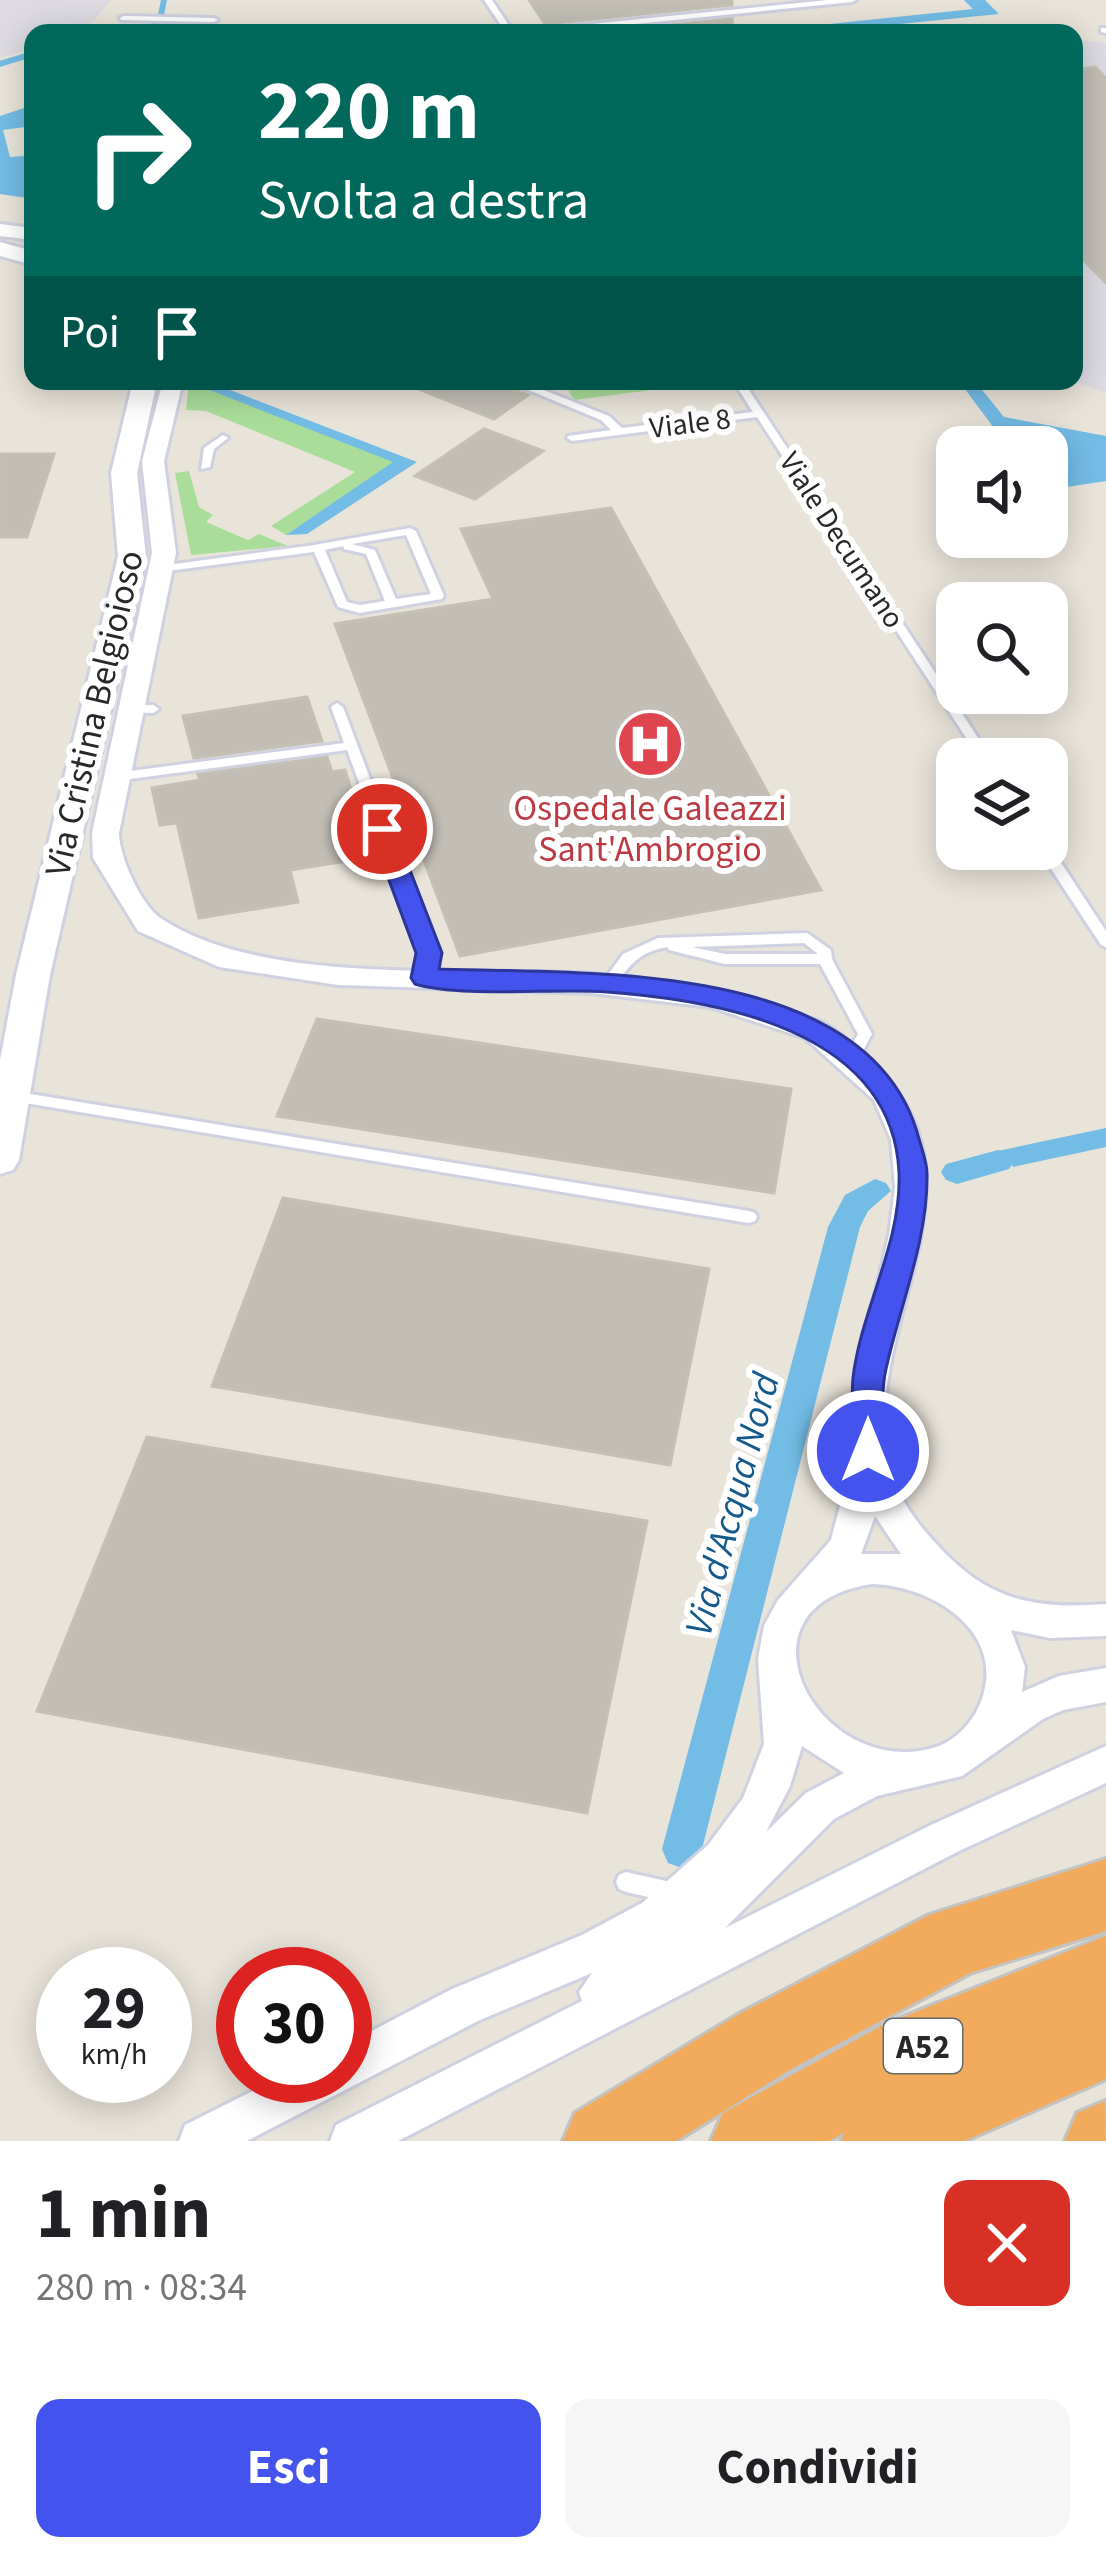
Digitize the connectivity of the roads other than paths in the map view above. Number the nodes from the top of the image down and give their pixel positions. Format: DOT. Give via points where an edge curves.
graph roads {
  1 [pos="852,0"];
  2 [pos="124,17"];
  3 [pos="214,20"];
  4 [pos="612,24"];
  5 [pos="143,390"];
  6 [pos="170,390"];
  7 [pos="535,390"];
  8 [pos="744,390"];
  9 [pos="759,414"];
  10 [pos="620,432"];
  11 [pos="223,438"];
  12 [pos="572,438"];
  13 [pos="205,467"];
  14 [pos="318,547"];
  15 [pos="160,569"];
  16 [pos="392,603"];
  17 [pos="337,706"];
  18 [pos="972,738"];
  19 [pos="350,746"];
  20 [pos="113,777"];
  21 [pos="1059,870"];
  22 [pos="1106,942"];
  23 [pos="424,978"];
  24 [pos="609,983"];
  25 [pos="853,1056"];
  26 [pos="10,1096"];
  27 [pos="0,1160"];
  28 [pos="749,1217"];
  29 [pos="868,1451"];
  30 [pos="822,1580"];
  31 [pos="957,1589"];
  32 [pos="1106,1620"];
  33 [pos="1106,1685"];
  34 [pos="784,1693"];
  35 [pos="980,1744"];
  36 [pos="1106,1764"];
  37 [pos="909,1771"];
  38 [pos="626,1882"];
  39 [pos="684,1895"];
  40 [pos="1106,1895"];
  41 [pos="1106,1974"];
  42 [pos="1106,2040"];
  43 [pos="524,2053"];
  44 [pos="372,2054"];
  45 [pos="275,2103"];
  46 [pos="201,2141"];
  47 [pos="352,2141"];
  48 [pos="604,2141"];
  49 [pos="752,2141"];
  50 [pos="881,2141"];
  1 -- 4 [label="lane"];
  2 -- 3 [label="lane"];
  5 -- 26 [label="street, Via Cristina Belgioioso" via="124,479 132,557"];
  6 -- 15 [label="street" via="153,463 164,538"];
  7 -- 10 [label="lane"];
  8 -- 9 [label="lane, Viale Decumano"];
  9 -- 10 [label="lane, Viale 8"];
  9 -- 18 [label="lane, Viale Decumano"];
  10 -- 12 [label="lane, Viale 8"];
  11 -- 13 [label="lane" via="209,448"];
  14 -- 15 [label="lane"];
  14 -- 16 [label="lane" via="371,552"];
  14 -- 16 [label="lane" via="342,604"];
  14 -- 16 [label="lane" via="410,531 437,596"];
  15 -- 20 [label="street" via="157,636 141,709"];
  17 -- 19 [label="lane"];
  19 -- 20 [label="lane"];
  19 -- 23 [label="lane" via="429,953"];
  20 -- 23 [label="street" via="104,836 117,888 176,942 288,971"];
  21 -- 22 [label="lane"];
  23 -- 24 [label="street"];
  24 -- 25 [label="street" via="770,1010"];
  24 -- 25 [label="lane" via="628,957 658,944 711,958 825,959 865,1034"];
  25 -- 29 [label="street" via="899,1116 913,1171 905,1238 869,1376"];
  26 -- 27 [label="street, Via Cristina Belgioioso"];
  26 -- 28 [label="lane"];
  29 -- 30 [label="street" via="858,1523"];
  29 -- 31 [label="street" via="896,1524"];
  30 -- 31 [label="street" via="888,1565"];
  30 -- 34 [label="street" via="782,1628"];
  31 -- 32 [label="street" via="1031,1618"];
  31 -- 35 [label="street" via="985,1615 1003,1648 1008,1682 1000,1716"];
  33 -- 35 [label="street" via="1058,1693"];
  34 -- 37 [label="street" via="802,1724 831,1749 868,1766"];
  34 -- 39 [label="street" via="785,1734 768,1788 729,1848"];
  35 -- 37 [label="street" via="947,1763"];
  36 -- 43 [label="street"];
  37 -- 43 [label="street" via="871,1779 820,1806 697,1928 569,2008"];
  38 -- 39 [label="lane"];
  39 -- 44 [label="street" via="637,1930"];
  40 -- 48 [label="highway" via="955,1941 766,2041"];
  41 -- 49 [label="highway, A52" via="910,2052"];
  42 -- 50 [label="highway, A52"];
  43 -- 47 [label="street"];
  45 -- 46 [label="street"];
}
